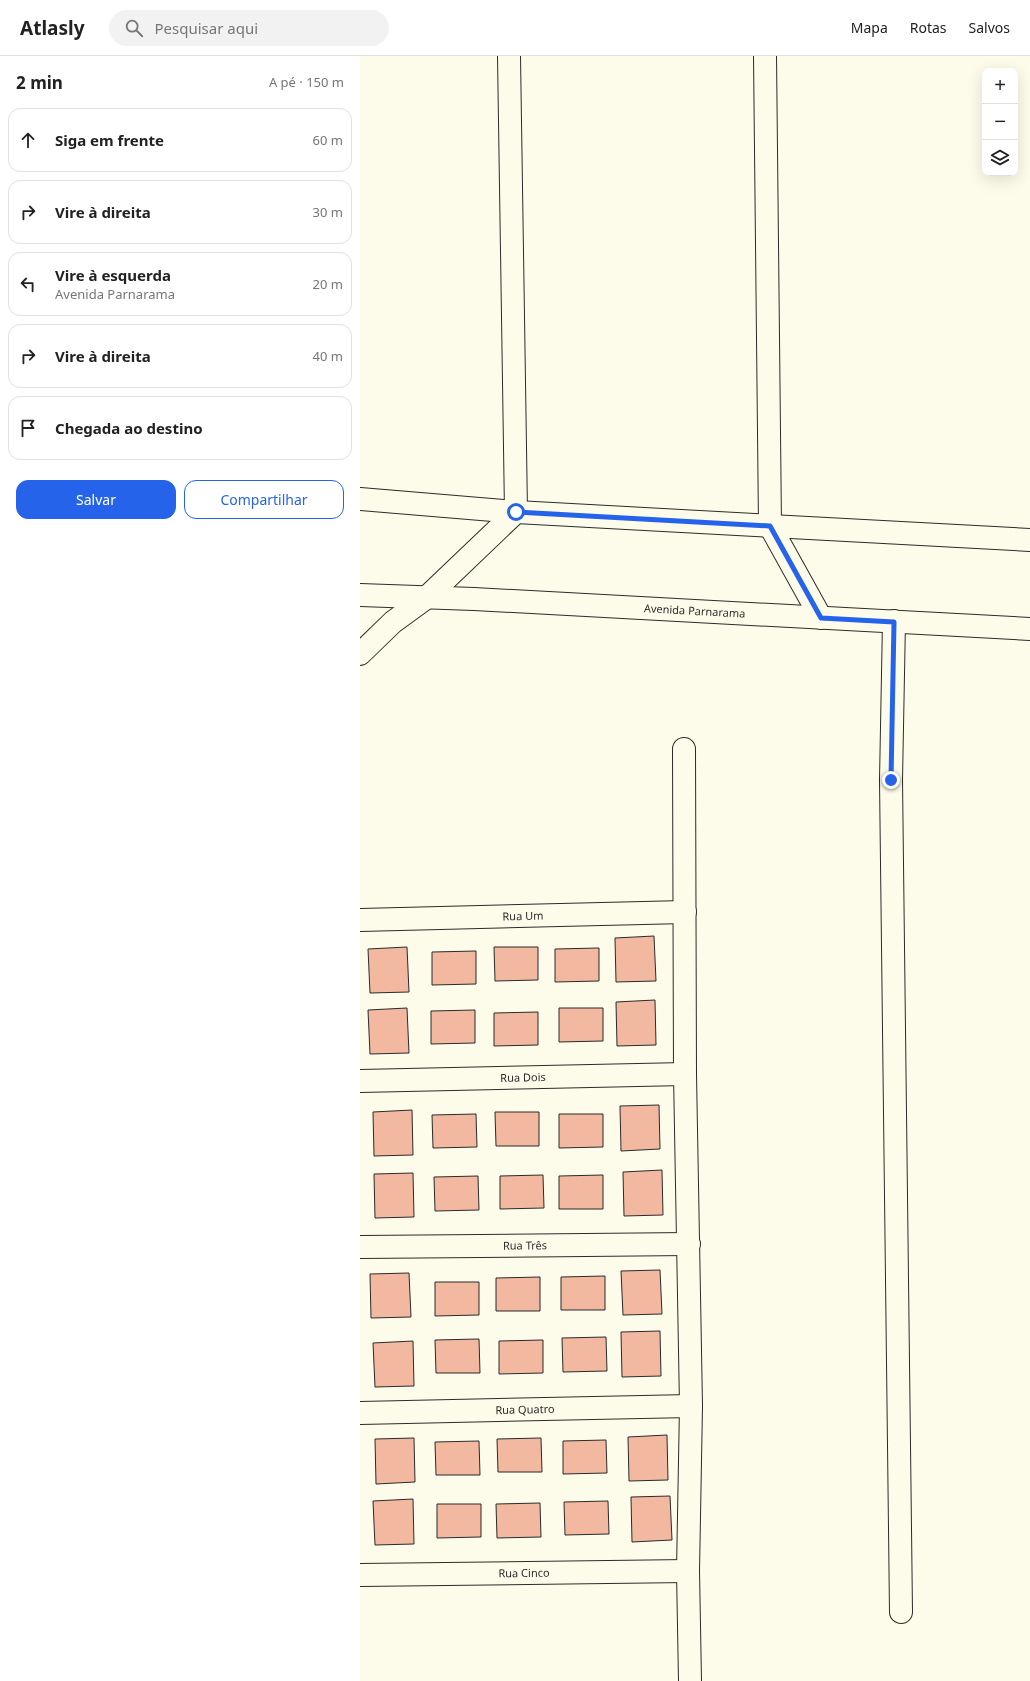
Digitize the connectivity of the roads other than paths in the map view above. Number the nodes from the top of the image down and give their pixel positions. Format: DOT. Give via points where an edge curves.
graph roads {
  1 [pos="509,56"];
  2 [pos="765,56"];
  3 [pos="360,499"];
  4 [pos="516,512"];
  5 [pos="770,526"];
  6 [pos="1030,540"];
  7 [pos="360,595"];
  8 [pos="426,598"];
  9 [pos="821,618"];
  10 [pos="894,622"];
  11 [pos="1030,629"];
  12 [pos="360,654"];
  13 [pos="684,749"];
  14 [pos="685,912"];
  15 [pos="360,920"];
  16 [pos="686,1074"];
  17 [pos="360,1081"];
  18 [pos="689,1244"];
  19 [pos="360,1247"];
  20 [pos="691,1406"];
  21 [pos="360,1413"];
  22 [pos="688,1571"];
  23 [pos="360,1575"];
  24 [pos="901,1612"];
  25 [pos="690,1681"];
  1 -- 4 [label="street"];
  2 -- 5 [label="street"];
  3 -- 4 [label="street"];
  4 -- 5 [label="street"];
  4 -- 8 [label="street"];
  5 -- 6 [label="street"];
  5 -- 9 [label="street"];
  7 -- 8 [label="street, Avenida Parnarama"];
  8 -- 9 [label="street, Avenida Parnarama"];
  8 -- 12 [label="street" via="393,622"];
  9 -- 10 [label="street, Avenida Parnarama"];
  10 -- 11 [label="street, Avenida Parnarama"];
  10 -- 24 [label="street" via="891,788"];
  13 -- 14 [label="street"];
  14 -- 15 [label="street, Rua Um"];
  14 -- 16 [label="street"];
  16 -- 17 [label="street, Rua Dois"];
  16 -- 18 [label="street"];
  18 -- 19 [label="street, Rua Três"];
  18 -- 20 [label="street"];
  20 -- 21 [label="street, Rua Quatro"];
  20 -- 22 [label="street"];
  22 -- 23 [label="street, Rua Cinco"];
  22 -- 25 [label="street"];
}
